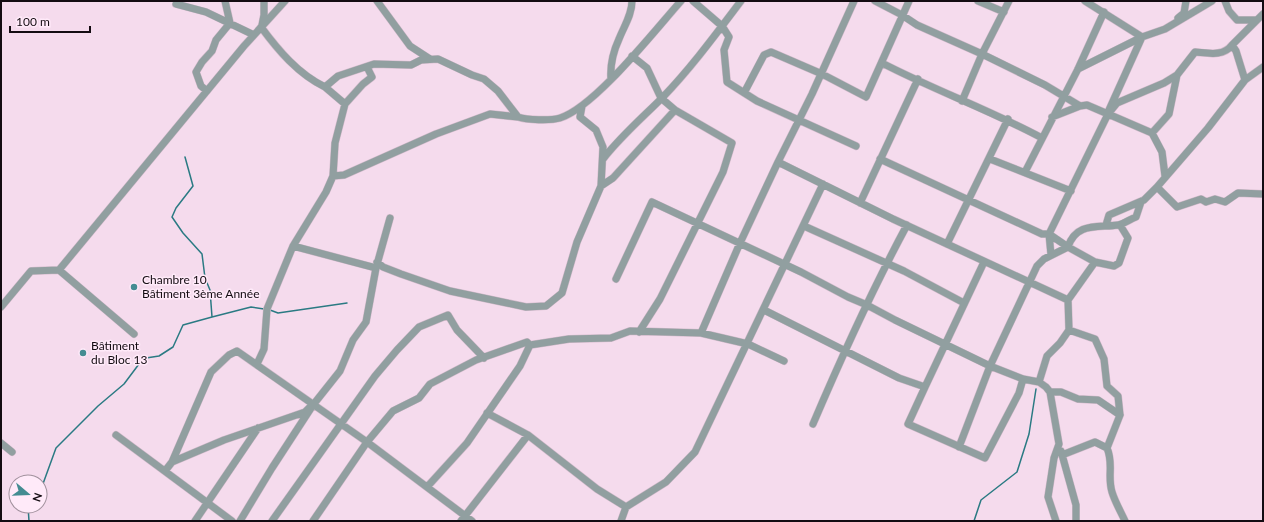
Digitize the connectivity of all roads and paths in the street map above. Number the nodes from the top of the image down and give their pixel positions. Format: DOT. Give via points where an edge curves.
graph roads {
  1 [pos="224,1"];
  2 [pos="264,1"];
  3 [pos="285,1"];
  4 [pos="377,1"];
  5 [pos="632,1"];
  6 [pos="681,1"];
  7 [pos="693,1"];
  8 [pos="741,1"];
  9 [pos="854,1"];
  10 [pos="875,1"];
  11 [pos="909,1"];
  12 [pos="978,1"];
  13 [pos="1009,1"];
  14 [pos="1085,1"];
  15 [pos="1186,1"];
  16 [pos="1212,1"];
  17 [pos="1225,1"];
  18 [pos="176,4"];
  19 [pos="1004,12"];
  20 [pos="1104,12"];
  21 [pos="1263,14"];
  22 [pos="902,15"];
  23 [pos="1255,20"];
  24 [pos="230,23"];
  25 [pos="722,26"];
  26 [pos="261,27"];
  27 [pos="1165,29"];
  28 [pos="254,35"];
  29 [pos="1142,37"];
  30 [pos="1232,45"];
  31 [pos="982,54"];
  32 [pos="632,56"];
  33 [pos="430,59"];
  34 [pos="882,63"];
  35 [pos="367,66"];
  36 [pos="1263,67"];
  37 [pos="1078,69"];
  38 [pos="822,74"];
  39 [pos="1177,75"];
  40 [pos="611,79"];
  41 [pos="918,79"];
  42 [pos="1245,80"];
  43 [pos="325,87"];
  44 [pos="207,91"];
  45 [pos="744,93"];
  46 [pos="1063,95"];
  47 [pos="661,98"];
  48 [pos="962,101"];
  49 [pos="345,104"];
  50 [pos="582,106"];
  51 [pos="1080,106"];
  52 [pos="675,110"];
  53 [pos="1108,114"];
  54 [pos="518,117"];
  55 [pos="1052,117"];
  56 [pos="800,119"];
  57 [pos="1008,119"];
  58 [pos="1152,133"];
  59 [pos="1042,138"];
  60 [pos="856,146"];
  61 [pos="603,159"];
  62 [pos="880,159"];
  63 [pos="990,159"];
  64 [pos="778,162"];
  65 [pos="1025,172"];
  66 [pos="334,176"];
  67 [pos="1165,176"];
  68 [pos="823,184"];
  69 [pos="601,186"];
  70 [pos="1157,187"];
  71 [pos="1071,191"];
  72 [pos="1263,194"];
  73 [pos="968,199"];
  74 [pos="1141,202"];
  75 [pos="860,203"];
  76 [pos="390,218"];
  77 [pos="697,223"];
  78 [pos="907,225"];
  79 [pos="1106,225"];
  80 [pos="1120,225"];
  81 [pos="804,226"];
  82 [pos="1049,234"];
  83 [pos="740,243"];
  84 [pos="947,244"];
  85 [pos="293,246"];
  86 [pos="1068,247"];
  87 [pos="1051,255"];
  88 [pos="984,262"];
  89 [pos="1095,262"];
  90 [pos="886,263"];
  91 [pos="377,265"];
  92 [pos="786,266"];
  93 [pos="58,270"];
  94 [pos="616,279"];
  95 [pos="1028,283"];
  96 [pos="1068,300"];
  97 [pos="964,303"];
  98 [pos="867,305"];
  99 [pos="1,307"];
  100 [pos="764,310"];
  101 [pos="1069,330"];
  102 [pos="639,332"];
  103 [pos="700,333"];
  104 [pos="134,334"];
  105 [pos="945,343"];
  106 [pos="748,344"];
  107 [pos="530,345"];
  108 [pos="845,350"];
  109 [pos="484,358"];
  110 [pos="784,362"];
  111 [pos="257,364"];
  112 [pos="990,366"];
  113 [pos="1023,379"];
  114 [pos="1039,382"];
  115 [pos="925,387"];
  116 [pos="1050,392"];
  117 [pos="313,405"];
  118 [pos="487,413"];
  119 [pos="1120,415"];
  120 [pos="341,424"];
  121 [pos="813,424"];
  122 [pos="258,428"];
  123 [pos="116,435"];
  124 [pos="528,435"];
  125 [pos="367,442"];
  126 [pos="1,443"];
  127 [pos="1059,444"];
  128 [pos="959,447"];
  129 [pos="1107,448"];
  130 [pos="12,452"];
  131 [pos="1062,455"];
  132 [pos="172,462"];
  133 [pos="165,472"];
  134 [pos="427,487"];
  135 [pos="208,503"];
  136 [pos="626,507"];
  137 [pos="463,518"];
  138 [pos="195,521"];
  139 [pos="232,521"];
  140 [pos="240,521"];
  141 [pos="272,521"];
  142 [pos="313,521"];
  143 [pos="472,521"];
  144 [pos="621,521"];
  145 [pos="1056,521"];
  146 [pos="1076,521"];
  147 [pos="1125,521"];
  1 -- 24 [label="street"];
  2 -- 26 [label="street"];
  3 -- 26 [label="street"];
  4 -- 33 [label="street" via="410,46"];
  5 -- 40 [label="street" via="632,10 618,40 610,66"];
  6 -- 32 [label="street"];
  7 -- 25 [label="street"];
  8 -- 25 [label="street"];
  9 -- 38 [label="street"];
  10 -- 22 [label="street"];
  11 -- 22 [label="street"];
  12 -- 19 [label="street"];
  13 -- 19 [label="street"];
  14 -- 20 [label="street"];
  15 -- 27 [label="street" via="1184,13"];
  16 -- 27 [label="street"];
  17 -- 23 [label="street" via="1237,20"];
  18 -- 24 [label="street" via="206,12"];
  19 -- 31 [label="street"];
  20 -- 29 [label="street"];
  20 -- 37 [label="street"];
  21 -- 23 [label="street"];
  22 -- 31 [label="street" via="917,25"];
  22 -- 34 [label="street"];
  23 -- 30 [label="street"];
  24 -- 28 [label="street"];
  24 -- 44 [label="street" via="196,72 201,86"];
  25 -- 45 [label="street" via="729,37 724,50 727,82"];
  25 -- 47 [label="street"];
  26 -- 28 [label="street"];
  26 -- 43 [label="street" via="291,62 312,80"];
  27 -- 29 [label="street"];
  28 -- 44 [label="street"];
  29 -- 37 [label="street"];
  29 -- 53 [label="street" via="1110,104"];
  30 -- 39 [label="street" via="1228,50 1216,54 1195,52"];
  30 -- 42 [label="street"];
  31 -- 46 [label="street"];
  31 -- 48 [label="street"];
  32 -- 40 [label="street"];
  32 -- 47 [label="street" via="647,68"];
  33 -- 35 [label="street" via="411,65"];
  33 -- 54 [label="street" via="438,59 484,79 498,91"];
  34 -- 38 [label="street" via="866,98"];
  34 -- 41 [label="street"];
  35 -- 43 [label="street" via="338,76"];
  35 -- 49 [label="street" via="372,77"];
  36 -- 42 [label="street"];
  37 -- 46 [label="street"];
  38 -- 45 [label="street" via="771,52 764,55"];
  38 -- 56 [label="street"];
  39 -- 53 [label="street" via="1117,103"];
  39 -- 58 [label="street" via="1169,114"];
  40 -- 50 [label="street"];
  41 -- 48 [label="street"];
  41 -- 62 [label="street"];
  42 -- 67 [label="street" via="1208,128"];
  43 -- 49 [label="street"];
  44 -- 93 [label="street"];
  45 -- 56 [label="street"];
  46 -- 51 [label="street"];
  46 -- 55 [label="street"];
  47 -- 52 [label="street"];
  47 -- 61 [label="street"];
  48 -- 57 [label="street"];
  49 -- 66 [label="street" via="335,143"];
  50 -- 54 [label="street" via="560,119 528,120"];
  50 -- 61 [label="street" via="580,117 596,130 603,147"];
  51 -- 53 [label="street" via="1087,105"];
  51 -- 55 [label="street"];
  52 -- 69 [label="street" via="614,178"];
  52 -- 77 [label="street" via="732,142 723,172"];
  53 -- 58 [label="street"];
  53 -- 71 [label="street"];
  54 -- 66 [label="street" via="490,114 436,134 344,175"];
  55 -- 59 [label="street"];
  56 -- 60 [label="street"];
  56 -- 64 [label="street"];
  57 -- 59 [label="street"];
  57 -- 63 [label="street"];
  58 -- 67 [label="street" via="1162,152"];
  59 -- 65 [label="street"];
  61 -- 69 [label="street"];
  62 -- 73 [label="street"];
  62 -- 75 [label="street"];
  63 -- 65 [label="street"];
  63 -- 73 [label="street"];
  64 -- 68 [label="street"];
  64 -- 83 [label="street"];
  65 -- 71 [label="street"];
  66 -- 85 [label="street"];
  67 -- 70 [label="street"];
  68 -- 75 [label="street"];
  68 -- 81 [label="street"];
  69 -- 91 [label="street" via="577,242 562,293 546,306 526,307 450,291"];
  70 -- 72 [label="street" via="1177,207 1200,199 1206,202 1215,199 1225,202 1238,193"];
  70 -- 74 [label="street"];
  71 -- 82 [label="street"];
  73 -- 82 [label="street" via="1030,230"];
  73 -- 84 [label="street"];
  74 -- 79 [label="street" via="1109,215"];
  74 -- 80 [label="street" via="1136,217"];
  75 -- 78 [label="street"];
  76 -- 91 [label="street"];
  77 -- 83 [label="street"];
  77 -- 94 [label="street" via="652,202"];
  77 -- 102 [label="street" via="660,299"];
  78 -- 84 [label="street"];
  78 -- 90 [label="street"];
  79 -- 80 [label="street"];
  79 -- 86 [label="street" via="1086,227 1070,239"];
  80 -- 89 [label="street" via="1128,238 1119,262 1114,266"];
  81 -- 90 [label="street"];
  81 -- 92 [label="street"];
  82 -- 86 [label="street"];
  82 -- 87 [label="street"];
  83 -- 92 [label="street"];
  83 -- 103 [label="street"];
  84 -- 88 [label="street"];
  85 -- 91 [label="street"];
  85 -- 111 [label="street" via="267,309 264,349"];
  86 -- 87 [label="street"];
  86 -- 89 [label="street"];
  87 -- 95 [label="street" via="1037,266"];
  88 -- 95 [label="street"];
  88 -- 97 [label="street"];
  89 -- 96 [label="street"];
  90 -- 97 [label="street"];
  90 -- 98 [label="street"];
  91 -- 117 [label="street" via="366,322 353,340 340,371"];
  92 -- 98 [label="street"];
  92 -- 100 [label="street"];
  93 -- 99 [label="street" via="31,271"];
  93 -- 104 [label="street"];
  95 -- 96 [label="street"];
  95 -- 112 [label="street"];
  96 -- 101 [label="street"];
  97 -- 105 [label="street"];
  98 -- 105 [label="street"];
  98 -- 108 [label="street"];
  100 -- 106 [label="street"];
  100 -- 108 [label="street"];
  101 -- 114 [label="street" via="1047,356"];
  101 -- 119 [label="street" via="1095,339 1104,359 1107,386 1118,396"];
  102 -- 103 [label="street"];
  102 -- 107 [label="street" via="630,331 611,338 569,339"];
  103 -- 106 [label="street"];
  105 -- 112 [label="street"];
  105 -- 115 [label="street"];
  106 -- 110 [label="street"];
  106 -- 136 [label="street" via="695,452 666,482"];
  107 -- 109 [label="street" via="527,342"];
  107 -- 118 [label="street" via="520,366"];
  108 -- 115 [label="street" via="899,378"];
  108 -- 121 [label="street"];
  109 -- 120 [label="street" via="457,330 448,315 419,327 375,376"];
  109 -- 125 [label="street" via="430,384 419,398 393,411"];
  111 -- 117 [label="street"];
  111 -- 132 [label="street" via="238,351 229,355 212,372"];
  112 -- 113 [label="street"];
  112 -- 128 [label="street"];
  113 -- 114 [label="street"];
  113 -- 128 [label="street" via="1020,393 985,458"];
  114 -- 116 [label="street"];
  115 -- 128 [label="street" via="908,424"];
  116 -- 119 [label="street" via="1061,392 1078,399 1098,400"];
  116 -- 127 [label="street"];
  117 -- 120 [label="street"];
  117 -- 122 [label="street" via="305,412"];
  117 -- 140 [label="street"];
  118 -- 124 [label="street"];
  118 -- 134 [label="street" via="467,443"];
  119 -- 129 [label="street"];
  120 -- 125 [label="street"];
  120 -- 141 [label="street"];
  122 -- 132 [label="street"];
  122 -- 135 [label="street"];
  123 -- 133 [label="street"];
  124 -- 136 [label="street" via="597,489"];
  124 -- 137 [label="street"];
  125 -- 134 [label="street"];
  125 -- 142 [label="street"];
  126 -- 130 [label="street"];
  127 -- 131 [label="street"];
  127 -- 145 [label="street" via="1054,458 1048,497"];
  129 -- 131 [label="street" via="1095,442"];
  129 -- 147 [label="street" via="1112,458 1112,492"];
  131 -- 146 [label="street" via="1076,505"];
  132 -- 133 [label="street"];
  133 -- 135 [label="street"];
  134 -- 137 [label="street"];
  135 -- 138 [label="street"];
  135 -- 139 [label="street"];
  136 -- 144 [label="street"];
  137 -- 143 [label="street"];
}
